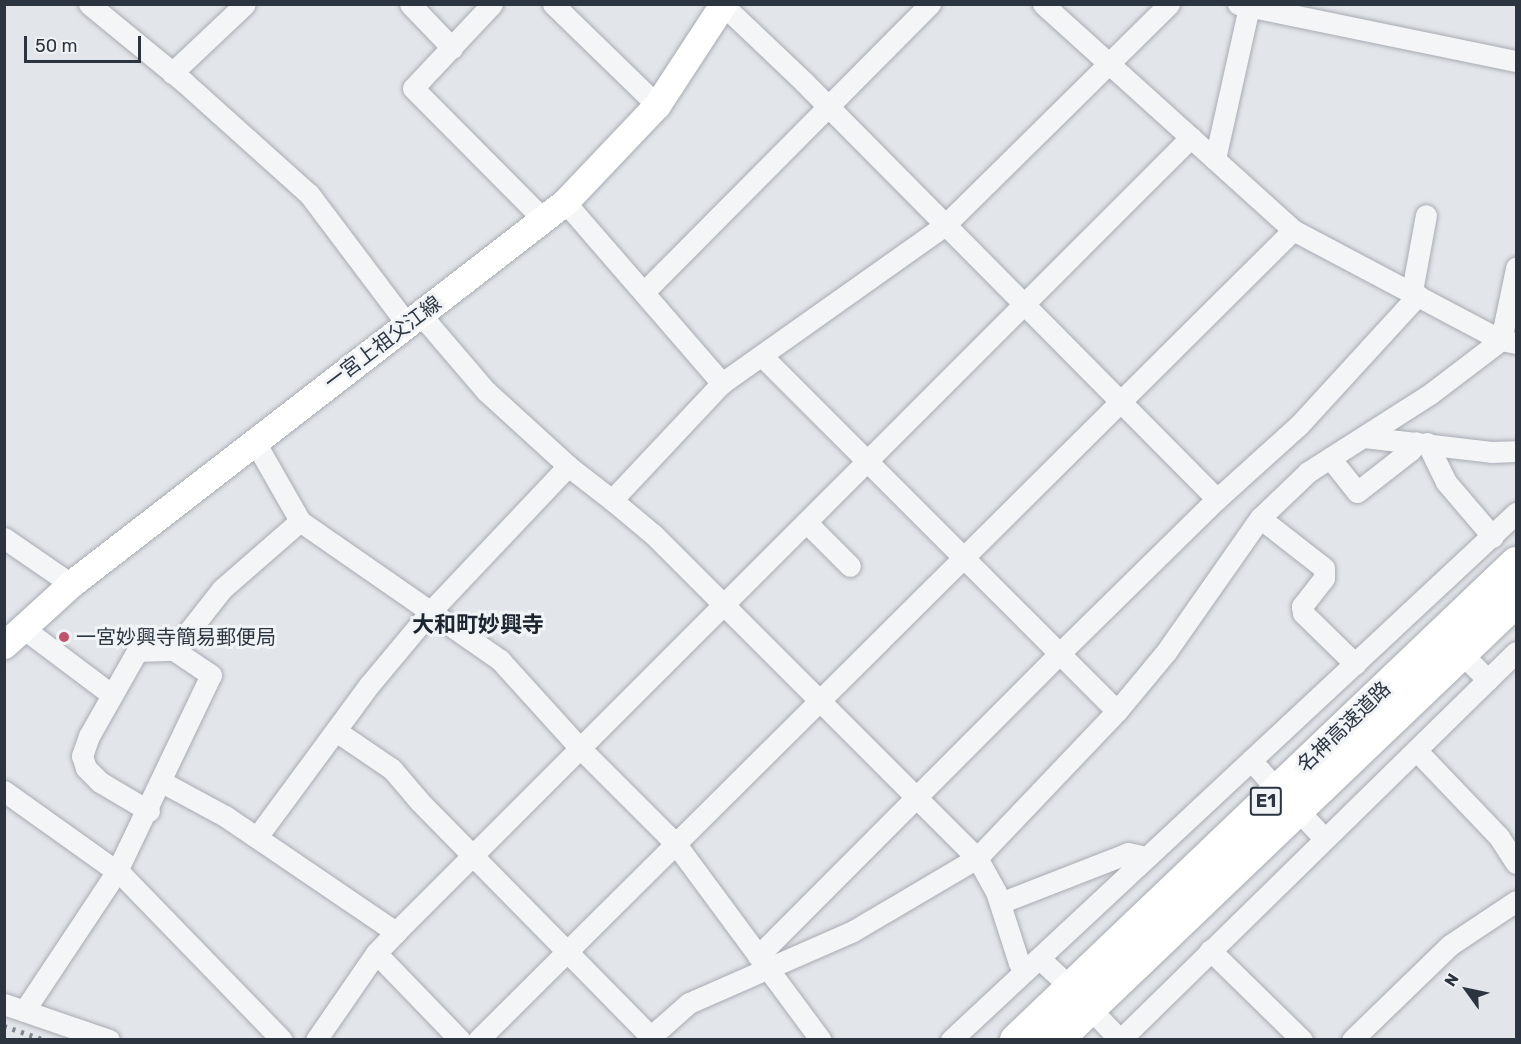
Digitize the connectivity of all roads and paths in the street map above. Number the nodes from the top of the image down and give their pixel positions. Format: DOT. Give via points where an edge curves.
graph roads {
  1 [pos="89,4"];
  2 [pos="410,4"];
  3 [pos="492,4"];
  4 [pos="553,4"];
  5 [pos="930,4"];
  6 [pos="1043,4"];
  7 [pos="1169,4"];
  8 [pos="243,5"];
  9 [pos="723,5"];
  10 [pos="1244,6"];
  11 [pos="452,48"];
  12 [pos="1516,61"];
  13 [pos="1109,64"];
  14 [pos="172,73"];
  15 [pos="657,105"];
  16 [pos="829,108"];
  17 [pos="1191,137"];
  18 [pos="1215,159"];
  19 [pos="565,202"];
  20 [pos="1426,215"];
  21 [pos="543,219"];
  22 [pos="944,226"];
  23 [pos="1293,230"];
  24 [pos="1516,268"];
  25 [pos="644,292"];
  26 [pos="1415,293"];
  27 [pos="1024,303"];
  28 [pos="414,320"];
  29 [pos="1509,341"];
  30 [pos="762,356"];
  31 [pos="722,383"];
  32 [pos="1120,401"];
  33 [pos="1364,437"];
  34 [pos="255,442"];
  35 [pos="1421,443"];
  36 [pos="1516,451"];
  37 [pos="1330,458"];
  38 [pos="864,461"];
  39 [pos="568,466"];
  40 [pos="612,500"];
  41 [pos="1217,500"];
  42 [pos="1516,513"];
  43 [pos="1260,518"];
  44 [pos="300,521"];
  45 [pos="806,522"];
  46 [pos="1493,537"];
  47 [pos="4,538"];
  48 [pos="963,557"];
  49 [pos="1516,563"];
  50 [pos="850,566"];
  51 [pos="71,584"];
  52 [pos="1516,601"];
  53 [pos="723,603"];
  54 [pos="1417,607"];
  55 [pos="430,612"];
  56 [pos="1432,622"];
  57 [pos="14,636"];
  58 [pos="174,650"];
  59 [pos="1059,654"];
  60 [pos="1516,654"];
  61 [pos="1355,664"];
  62 [pos="1473,664"];
  63 [pos="1488,680"];
  64 [pos="111,694"];
  65 [pos="819,700"];
  66 [pos="1117,711"];
  67 [pos="336,731"];
  68 [pos="579,747"];
  69 [pos="1416,750"];
  70 [pos="1251,760"];
  71 [pos="1266,777"];
  72 [pos="162,782"];
  73 [pos="4,791"];
  74 [pos="917,796"];
  75 [pos="148,811"];
  76 [pos="1307,820"];
  77 [pos="257,837"];
  78 [pos="1324,838"];
  79 [pos="675,843"];
  80 [pos="472,854"];
  81 [pos="1146,857"];
  82 [pos="977,858"];
  83 [pos="1516,863"];
  84 [pos="117,871"];
  85 [pos="1516,901"];
  86 [pos="1000,903"];
  87 [pos="396,932"];
  88 [pos="1210,950"];
  89 [pos="569,952"];
  90 [pos="376,953"];
  91 [pos="762,962"];
  92 [pos="1032,964"];
  93 [pos="1058,976"];
  94 [pos="14,1007"];
  95 [pos="1100,1019"];
  96 [pos="649,1038"];
  97 [pos="109,1040"];
  98 [pos="282,1040"];
  99 [pos="316,1040"];
  100 [pos="460,1040"];
  101 [pos="478,1040"];
  102 [pos="821,1040"];
  103 [pos="951,1040"];
  104 [pos="1016,1040"];
  105 [pos="1057,1040"];
  106 [pos="1120,1040"];
  107 [pos="1302,1040"];
  108 [pos="1352,1040"];
  1 -- 14 [label="street"];
  2 -- 11 [label="street"];
  3 -- 11 [label="street"];
  4 -- 15 [label="street"];
  5 -- 16 [label="street"];
  6 -- 13 [label="street"];
  7 -- 13 [label="street"];
  8 -- 14 [label="street"];
  9 -- 15 [label="main road, 一宮上祖父江線"];
  9 -- 16 [label="street"];
  10 -- 12 [label="street"];
  10 -- 18 [label="street"];
  11 -- 21 [label="street" via="413,88"];
  13 -- 17 [label="street"];
  13 -- 22 [label="street"];
  14 -- 28 [label="street" via="309,194"];
  15 -- 19 [label="main road, 一宮上祖父江線"];
  16 -- 22 [label="street"];
  16 -- 25 [label="street"];
  17 -- 18 [label="street"];
  17 -- 27 [label="street"];
  18 -- 23 [label="street"];
  19 -- 21 [label="main road, 一宮上祖父江線"];
  19 -- 25 [label="street"];
  20 -- 26 [label="street"];
  21 -- 28 [label="main road, 一宮上祖父江線"];
  22 -- 27 [label="street"];
  22 -- 30 [label="street"];
  23 -- 26 [label="street"];
  23 -- 32 [label="street"];
  24 -- 29 [label="street"];
  25 -- 31 [label="street"];
  26 -- 29 [label="street"];
  26 -- 41 [label="street" via="1299,425"];
  27 -- 32 [label="street"];
  27 -- 38 [label="street"];
  28 -- 34 [label="main road, 一宮上祖父江線"];
  28 -- 39 [label="street"];
  29 -- 33 [label="street"];
  30 -- 31 [label="street"];
  30 -- 38 [label="street"];
  31 -- 40 [label="street"];
  32 -- 41 [label="street"];
  32 -- 48 [label="street"];
  33 -- 35 [label="street"];
  33 -- 37 [label="street"];
  34 -- 44 [label="street"];
  34 -- 51 [label="main road, 一宮上祖父江線"];
  35 -- 36 [label="street"];
  35 -- 37 [label="street" via="1357,492"];
  35 -- 46 [label="street" via="1446,482"];
  37 -- 43 [label="street" via="1308,472"];
  38 -- 45 [label="street"];
  38 -- 48 [label="street"];
  39 -- 40 [label="street"];
  39 -- 55 [label="street"];
  40 -- 53 [label="street"];
  41 -- 59 [label="street"];
  42 -- 46 [label="street"];
  43 -- 61 [label="street" via="1324,568 1324,578 1302,606 1303,613"];
  43 -- 66 [label="street" via="1166,652"];
  44 -- 55 [label="street"];
  44 -- 58 [label="street" via="222,589"];
  45 -- 50 [label="street"];
  45 -- 53 [label="street"];
  46 -- 54 [label="street"];
  47 -- 51 [label="street"];
  48 -- 59 [label="street"];
  48 -- 65 [label="street"];
  49 -- 104 [label="highway, 名神高速道路 / E1"];
  51 -- 57 [label="main road, 一宮上祖父江線"];
  52 -- 105 [label="highway, 名神高速道路 / E1"];
  53 -- 65 [label="street"];
  53 -- 68 [label="street"];
  54 -- 56 [label="street"];
  54 -- 61 [label="street"];
  55 -- 67 [label="street"];
  55 -- 68 [label="street" via="500,660"];
  57 -- 64 [label="street"];
  58 -- 64 [label="street" via="137,651"];
  58 -- 72 [label="street" via="211,675"];
  59 -- 66 [label="street"];
  59 -- 74 [label="street"];
  60 -- 63 [label="street"];
  61 -- 70 [label="street"];
  62 -- 63 [label="street"];
  63 -- 69 [label="street"];
  64 -- 75 [label="street" via="88,736 84,762 100,782"];
  65 -- 74 [label="street"];
  65 -- 79 [label="street"];
  66 -- 82 [label="street"];
  67 -- 77 [label="street"];
  67 -- 80 [label="street" via="392,769"];
  68 -- 79 [label="street"];
  68 -- 80 [label="street"];
  69 -- 78 [label="street"];
  69 -- 83 [label="street" via="1498,837"];
  70 -- 71 [label="street"];
  70 -- 81 [label="street"];
  72 -- 75 [label="street"];
  72 -- 77 [label="street"];
  73 -- 84 [label="street"];
  74 -- 82 [label="street"];
  74 -- 91 [label="street"];
  75 -- 84 [label="street"];
  76 -- 78 [label="street"];
  77 -- 87 [label="street"];
  78 -- 88 [label="street"];
  79 -- 89 [label="street"];
  79 -- 91 [label="street"];
  80 -- 87 [label="street"];
  80 -- 89 [label="street"];
  81 -- 86 [label="street" via="1128,853"];
  81 -- 92 [label="street"];
  82 -- 86 [label="street"];
  82 -- 91 [label="street" via="854,931"];
  84 -- 94 [label="street"];
  84 -- 98 [label="street"];
  85 -- 108 [label="street" via="1450,945"];
  86 -- 92 [label="street" via="1019,963"];
  87 -- 90 [label="street"];
  88 -- 106 [label="street"];
  88 -- 107 [label="street"];
  89 -- 96 [label="street"];
  89 -- 101 [label="street"];
  90 -- 99 [label="street"];
  90 -- 100 [label="street"];
  91 -- 96 [label="street" via="689,1003"];
  91 -- 102 [label="street"];
  92 -- 93 [label="street"];
  92 -- 103 [label="street"];
  94 -- 97 [label="street"];
  95 -- 106 [label="street"];
}
